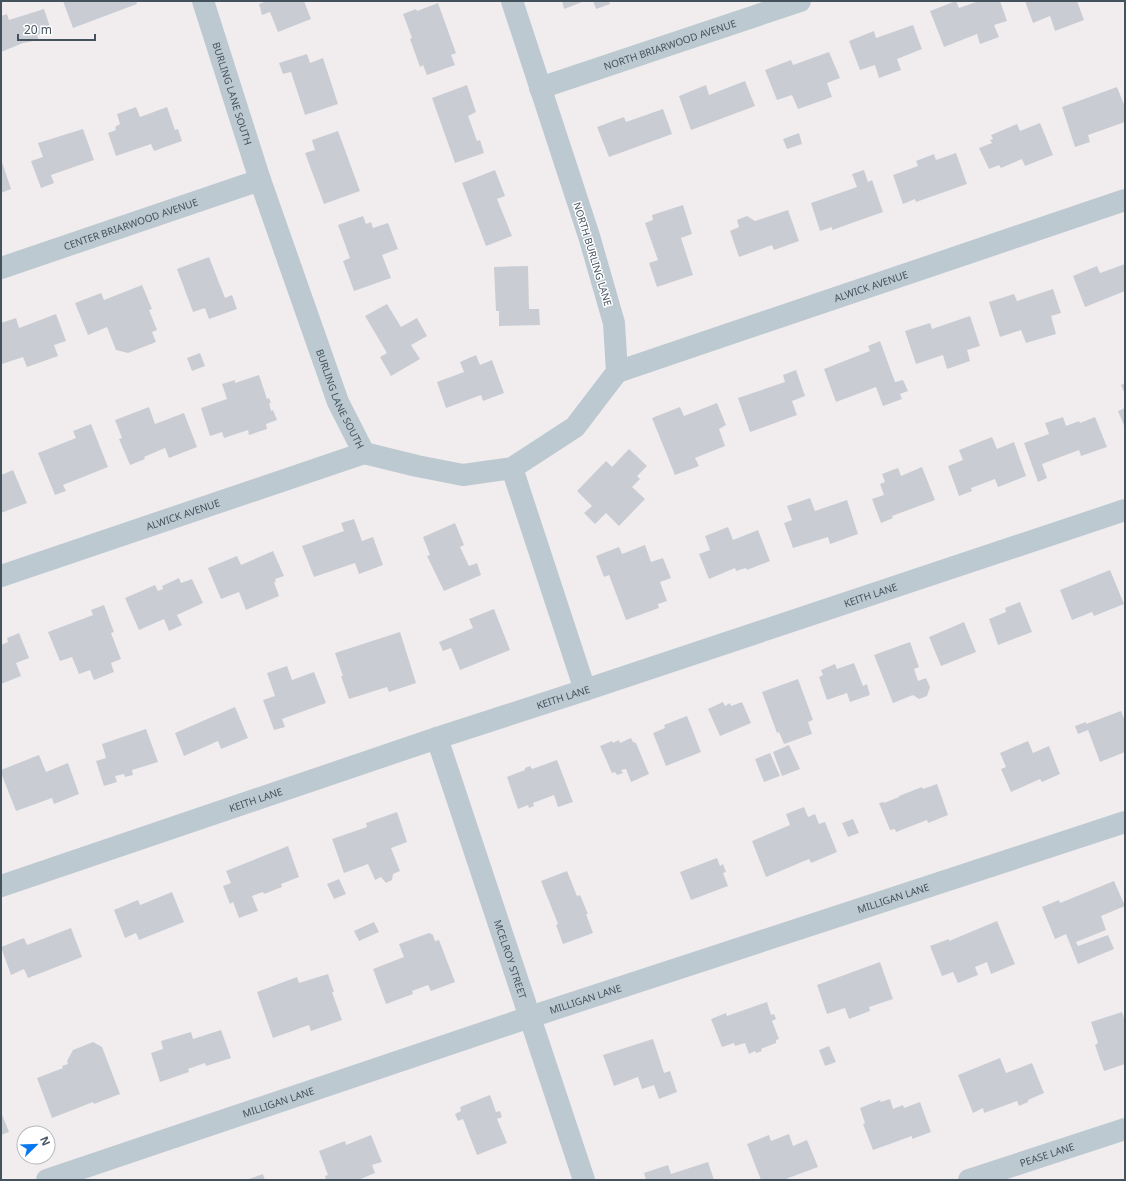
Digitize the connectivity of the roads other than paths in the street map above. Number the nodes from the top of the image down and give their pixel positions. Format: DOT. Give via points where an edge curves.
graph roads {
  1 [pos="203,1"];
  2 [pos="512,1"];
  3 [pos="800,1"];
  4 [pos="540,88"];
  5 [pos="260,180"];
  6 [pos="1125,200"];
  7 [pos="1,268"];
  8 [pos="617,372"];
  9 [pos="364,453"];
  10 [pos="512,468"];
  11 [pos="1125,510"];
  12 [pos="1,576"];
  13 [pos="585,690"];
  14 [pos="438,738"];
  15 [pos="1125,822"];
  16 [pos="1,886"];
  17 [pos="530,1017"];
  18 [pos="1125,1128"];
  19 [pos="47,1180"];
  20 [pos="584,1180"];
  21 [pos="969,1180"];
  1 -- 5 [label="street, BURLING LANE SOUTH"];
  2 -- 4 [label="street, NORTH BURLING LANE"];
  3 -- 4 [label="street, NORTH BRIARWOOD AVENUE"];
  4 -- 8 [label="street, NORTH BURLING LANE" via="589,236 614,323"];
  5 -- 7 [label="street, CENTER BRIARWOOD AVENUE"];
  5 -- 9 [label="street, BURLING LANE SOUTH" via="338,402"];
  6 -- 8 [label="street, ALWICK AVENUE"];
  8 -- 10 [label="street" via="575,427"];
  9 -- 10 [label="street, BURLING LANE SOUTH" via="463,475"];
  9 -- 12 [label="street, ALWICK AVENUE"];
  10 -- 13 [label="street"];
  11 -- 13 [label="street, KEITH LANE"];
  13 -- 14 [label="street, KEITH LANE"];
  14 -- 16 [label="street, KEITH LANE"];
  14 -- 17 [label="street, MCELROY STREET"];
  15 -- 17 [label="street, MILLIGAN LANE"];
  17 -- 19 [label="street, MILLIGAN LANE"];
  17 -- 20 [label="street, MCELROY STREET"];
  18 -- 21 [label="street, PEASE LANE"];
}
